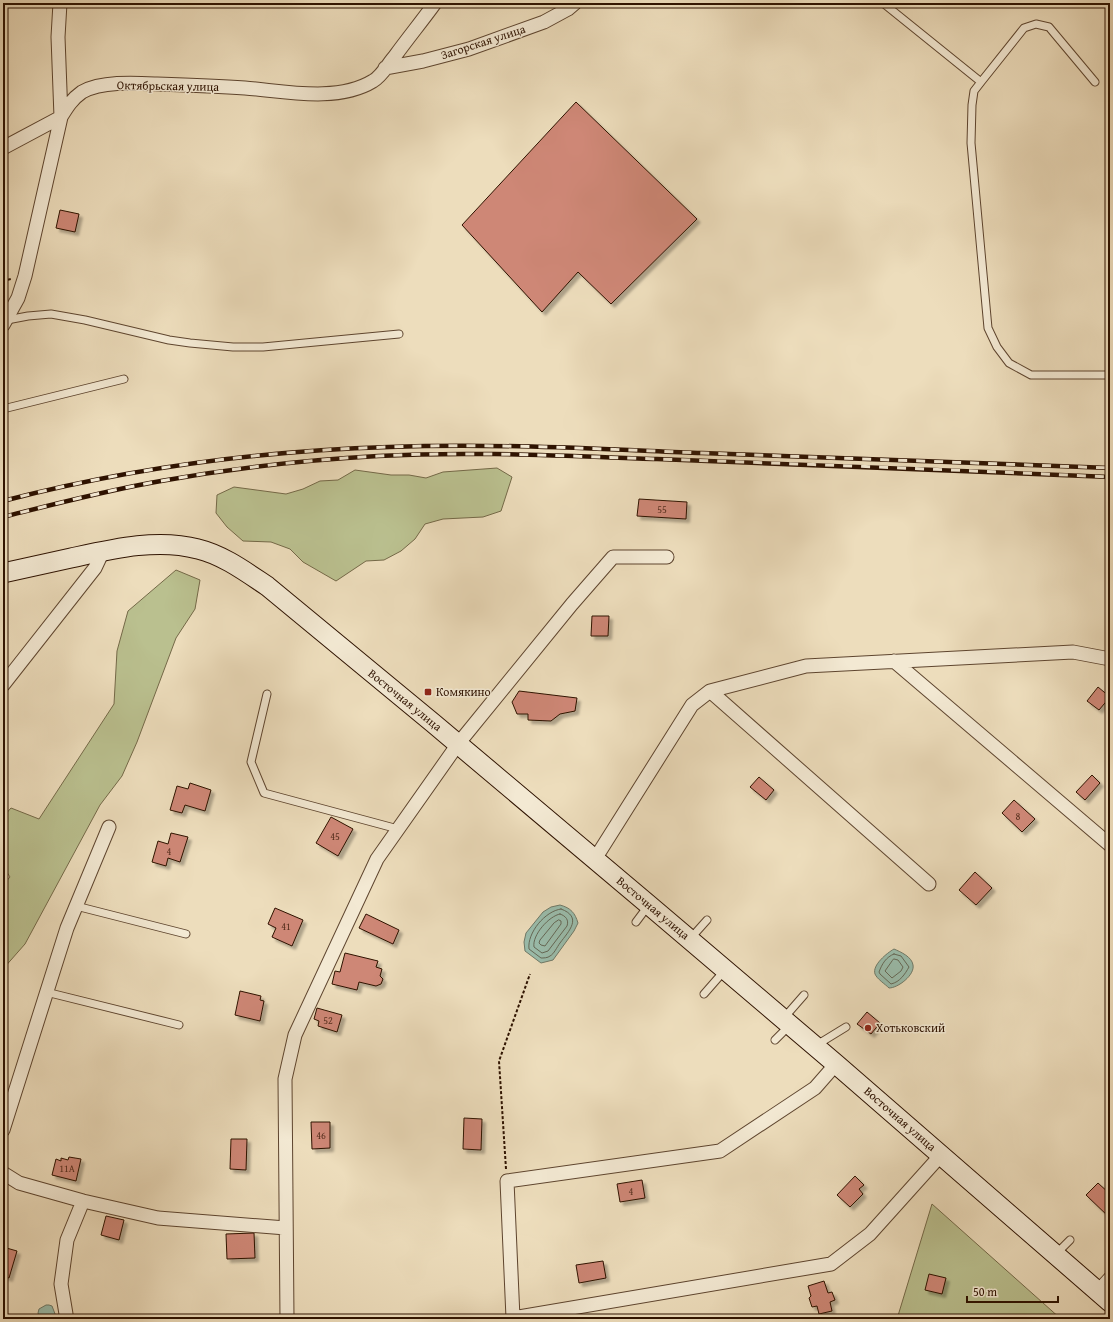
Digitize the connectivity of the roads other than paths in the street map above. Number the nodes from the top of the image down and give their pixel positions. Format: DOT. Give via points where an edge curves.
graph roads {
  1 [pos="60,3"];
  2 [pos="435,3"];
  3 [pos="575,3"];
  4 [pos="883,3"];
  5 [pos="385,68"];
  6 [pos="981,82"];
  7 [pos="1095,82"];
  8 [pos="61,117"];
  9 [pos="3,148"];
  10 [pos="5,322"];
  11 [pos="399,334"];
  12 [pos="1110,375"];
  13 [pos="124,379"];
  14 [pos="3,409"];
  15 [pos="103,551"];
  16 [pos="667,557"];
  17 [pos="3,573"];
  18 [pos="1110,659"];
  19 [pos="894,661"];
  20 [pos="3,685"];
  21 [pos="710,691"];
  22 [pos="267,694"];
  23 [pos="458,744"];
  24 [pos="109,827"];
  25 [pos="398,829"];
  26 [pos="1110,845"];
  27 [pos="595,859"];
  28 [pos="929,884"];
  29 [pos="649,905"];
  30 [pos="76,906"];
  31 [pos="707,920"];
  32 [pos="636,922"];
  33 [pos="186,934"];
  34 [pos="690,939"];
  35 [pos="725,970"];
  36 [pos="46,992"];
  37 [pos="704,994"];
  38 [pos="804,995"];
  39 [pos="787,1022"];
  40 [pos="179,1025"];
  41 [pos="846,1027"];
  42 [pos="775,1040"];
  43 [pos="815,1046"];
  44 [pos="836,1064"];
  45 [pos="3,1130"];
  46 [pos="941,1155"];
  47 [pos="3,1173"];
  48 [pos="83,1201"];
  49 [pos="286,1228"];
  50 [pos="1070,1240"];
  51 [pos="1055,1254"];
  52 [pos="1110,1274"];
  53 [pos="1096,1289"];
  54 [pos="1110,1302"];
  55 [pos="66,1319"];
  56 [pos="287,1319"];
  57 [pos="512,1319"];
  1 -- 8 [label="street" via="58,37"];
  2 -- 5 [label="street, Октябрьская улица"];
  3 -- 5 [label="street, Загорская улица" via="544,22 469,49"];
  4 -- 6 [label="lane"];
  5 -- 8 [label="street, Октябрьская улица" via="374,80 361,87 319,94 136,83 96,87 74,98"];
  6 -- 7 [label="lane" via="1024,28 1036,24 1049,27"];
  6 -- 12 [label="lane" via="974,91 971,142 988,328 997,347 1009,363 1031,375"];
  8 -- 9 [label="street"];
  8 -- 10 [label="street, Октябрьская улица" via="24,280"];
  10 -- 11 [label="lane" via="51,314 169,340 233,347 263,347"];
  13 -- 14 [label="lane"];
  15 -- 17 [label="main road, Восточная улица"];
  15 -- 20 [label="street" via="95,568"];
  15 -- 23 [label="main road, Восточная улица" via="149,545 178,545 219,557 267,586"];
  16 -- 23 [label="street" via="613,557"];
  18 -- 19 [label="street" via="1073,652"];
  19 -- 21 [label="street" via="806,666"];
  19 -- 26 [label="street"];
  21 -- 27 [label="street" via="692,705"];
  21 -- 28 [label="street"];
  22 -- 25 [label="lane" via="250,762 264,793"];
  23 -- 25 [label="street"];
  23 -- 27 [label="main road, Восточная улица"];
  24 -- 30 [label="street"];
  25 -- 49 [label="street" via="378,859 295,1035 285,1079"];
  27 -- 29 [label="main road, Восточная улица"];
  29 -- 32 [label="lane"];
  29 -- 34 [label="main road, Восточная улица"];
  30 -- 33 [label="lane"];
  30 -- 36 [label="street" via="66,928"];
  31 -- 34 [label="lane"];
  34 -- 35 [label="main road, Восточная улица"];
  35 -- 37 [label="lane"];
  35 -- 39 [label="main road, Восточная улица"];
  36 -- 40 [label="lane"];
  36 -- 45 [label="street"];
  38 -- 39 [label="lane"];
  39 -- 42 [label="lane"];
  39 -- 43 [label="main road, Восточная улица"];
  41 -- 43 [label="lane"];
  43 -- 44 [label="main road, Восточная улица"];
  44 -- 46 [label="main road, Восточная улица"];
  44 -- 57 [label="street" via="815,1088 720,1151 507,1181"];
  46 -- 51 [label="main road, Восточная улица"];
  46 -- 57 [label="street" via="870,1234 831,1264"];
  47 -- 48 [label="street" via="19,1183"];
  48 -- 49 [label="street" via="158,1218"];
  48 -- 55 [label="street" via="67,1240 62,1284"];
  49 -- 56 [label="street"];
  50 -- 51 [label="lane"];
  51 -- 53 [label="main road, Восточная улица"];
  52 -- 53 [label="lane"];
  53 -- 54 [label="main road, Восточная улица"];
}
